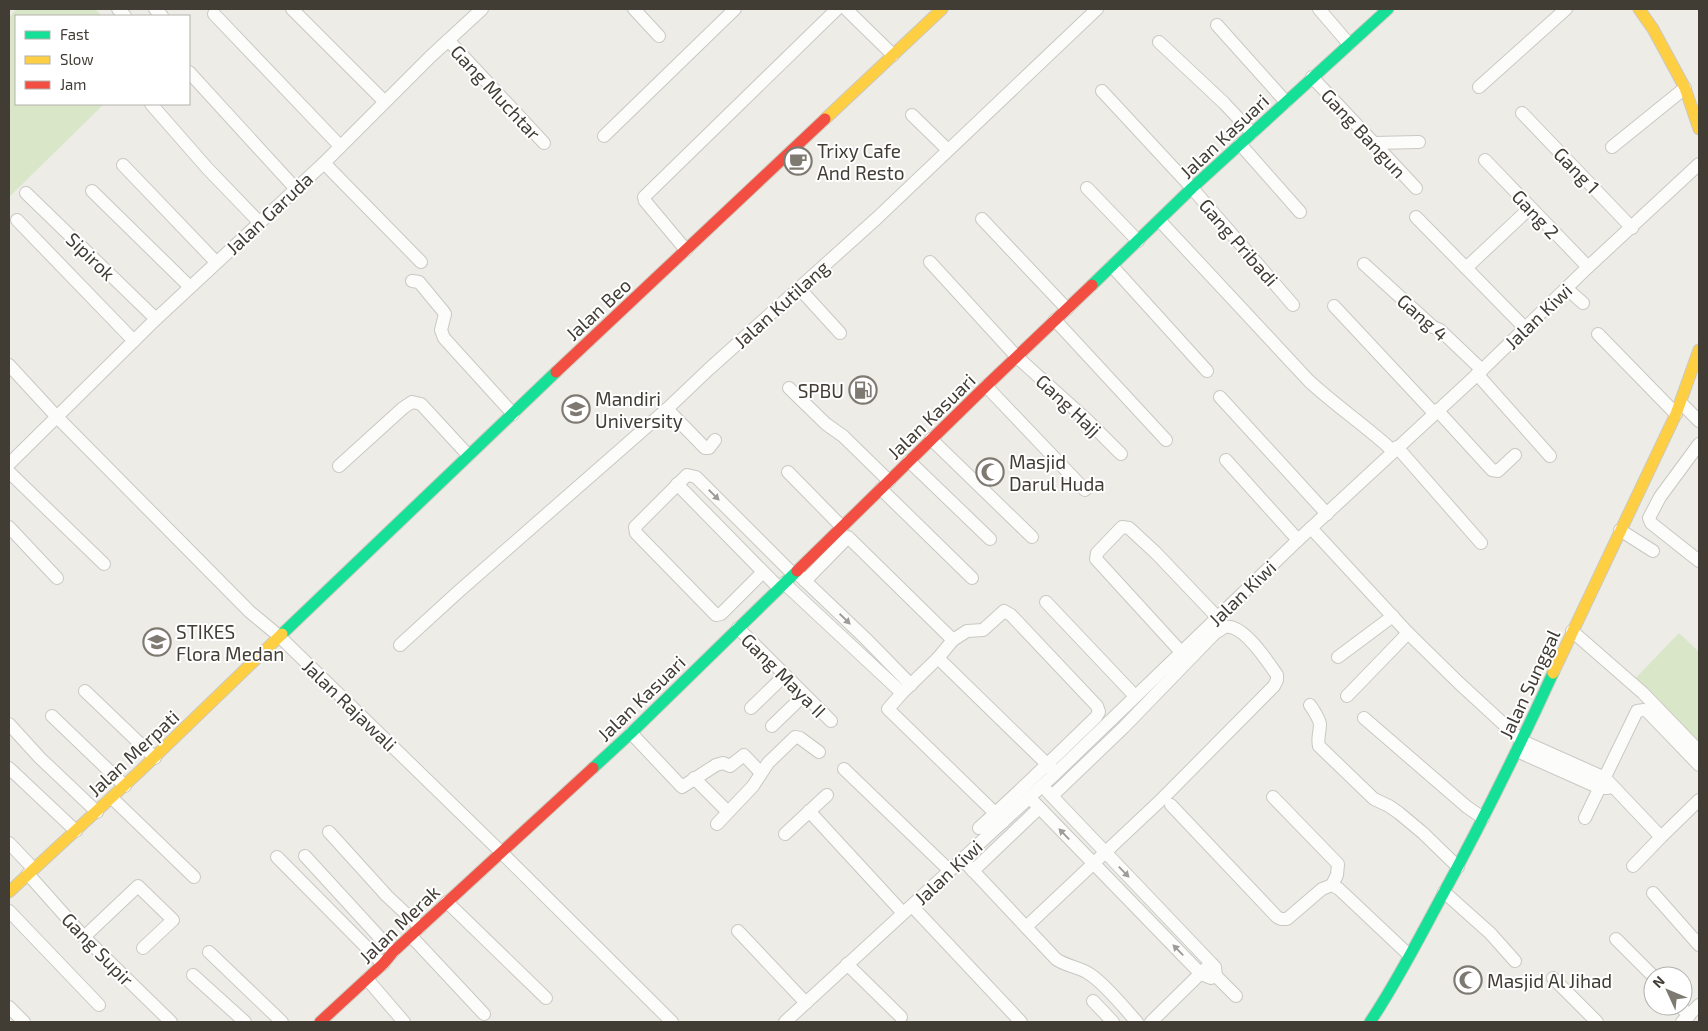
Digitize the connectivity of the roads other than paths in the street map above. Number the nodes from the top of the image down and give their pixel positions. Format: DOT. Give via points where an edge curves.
graph roads {
  1 [pos="638,9"];
  2 [pos="735,9"];
  3 [pos="837,9"];
  4 [pos="846,9"];
  5 [pos="942,9"];
  6 [pos="1097,9"];
  7 [pos="1318,9"];
  8 [pos="1388,9"];
  9 [pos="1566,9"];
  10 [pos="1639,9"];
  11 [pos="478,10"];
  12 [pos="300,12"];
  13 [pos="214,14"];
  14 [pos="1217,25"];
  15 [pos="659,36"];
  16 [pos="448,40"];
  17 [pos="1159,42"];
  18 [pos="1349,44"];
  19 [pos="892,55"];
  20 [pos="190,73"];
  21 [pos="1312,77"];
  22 [pos="1479,87"];
  23 [pos="1685,88"];
  24 [pos="1102,91"];
  25 [pos="385,102"];
  26 [pos="1286,102"];
  27 [pos="152,105"];
  28 [pos="1522,113"];
  29 [pos="912,115"];
  30 [pos="1698,124"];
  31 [pos="1252,132"];
  32 [pos="604,136"];
  33 [pos="1419,142"];
  34 [pos="544,143"];
  35 [pos="1374,143"];
  36 [pos="1240,144"];
  37 [pos="340,146"];
  38 [pos="1612,147"];
  39 [pos="948,150"];
  40 [pos="1485,160"];
  41 [pos="324,163"];
  42 [pos="1699,164"];
  43 [pos="123,166"];
  44 [pos="1087,188"];
  45 [pos="1192,188"];
  46 [pos="1416,188"];
  47 [pos="296,189"];
  48 [pos="92,192"];
  49 [pos="26,193"];
  50 [pos="1530,208"];
  51 [pos="1300,212"];
  52 [pos="1416,217"];
  53 [pos="982,219"];
  54 [pos="17,220"];
  55 [pos="1160,221"];
  56 [pos="260,223"];
  57 [pos="1632,228"];
  58 [pos="1138,241"];
  59 [pos="686,250"];
  60 [pos="216,262"];
  61 [pos="421,262"];
  62 [pos="930,262"];
  63 [pos="1364,264"];
  64 [pos="1112,266"];
  65 [pos="1588,267"];
  66 [pos="1466,268"];
  67 [pos="412,281"];
  68 [pos="190,287"];
  69 [pos="799,288"];
  70 [pos="1566,288"];
  71 [pos="1583,303"];
  72 [pos="1293,305"];
  73 [pos="1334,306"];
  74 [pos="1067,309"];
  75 [pos="156,320"];
  76 [pos="1055,320"];
  77 [pos="1525,328"];
  78 [pos="840,333"];
  79 [pos="1598,334"];
  80 [pos="134,341"];
  81 [pos="1699,350"];
  82 [pos="1016,357"];
  83 [pos="9,365"];
  84 [pos="1207,371"];
  85 [pos="1479,372"];
  86 [pos="986,386"];
  87 [pos="789,388"];
  88 [pos="1220,397"];
  89 [pos="668,409"];
  90 [pos="1679,409"];
  91 [pos="1436,412"];
  92 [pos="512,414"];
  93 [pos="57,417"];
  94 [pos="1699,420"];
  95 [pos="932,439"];
  96 [pos="715,440"];
  97 [pos="1166,440"];
  98 [pos="1699,444"];
  99 [pos="1395,449"];
  100 [pos="1121,454"];
  101 [pos="468,455"];
  102 [pos="1515,455"];
  103 [pos="1550,456"];
  104 [pos="1226,460"];
  105 [pos="909,461"];
  106 [pos="9,464"];
  107 [pos="339,466"];
  108 [pos="9,472"];
  109 [pos="788,472"];
  110 [pos="677,484"];
  111 [pos="885,485"];
  112 [pos="1085,490"];
  113 [pos="1327,514"];
  114 [pos="842,526"];
  115 [pos="9,527"];
  116 [pos="1311,528"];
  117 [pos="1620,530"];
  118 [pos="1032,537"];
  119 [pos="990,539"];
  120 [pos="1298,540"];
  121 [pos="1481,543"];
  122 [pos="1653,552"];
  123 [pos="1699,561"];
  124 [pos="104,564"];
  125 [pos="763,572"];
  126 [pos="57,578"];
  127 [pos="972,578"];
  128 [pos="791,579"];
  129 [pos="1046,602"];
  130 [pos="1392,616"];
  131 [pos="1218,618"];
  132 [pos="738,628"];
  133 [pos="1572,631"];
  134 [pos="1408,633"];
  135 [pos="279,636"];
  136 [pos="953,640"];
  137 [pos="400,646"];
  138 [pos="1181,652"];
  139 [pos="1338,657"];
  140 [pos="938,658"];
  141 [pos="784,676"];
  142 [pos="906,689"];
  143 [pos="85,691"];
  144 [pos="804,695"];
  145 [pos="1134,696"];
  146 [pos="1347,696"];
  147 [pos="1310,705"];
  148 [pos="751,708"];
  149 [pos="52,716"];
  150 [pos="1364,718"];
  151 [pos="831,721"];
  152 [pos="9,724"];
  153 [pos="772,726"];
  154 [pos="631,733"];
  155 [pos="1520,746"];
  156 [pos="819,752"];
  157 [pos="1699,752"];
  158 [pos="155,758"];
  159 [pos="1699,765"];
  160 [pos="9,768"];
  161 [pos="1052,768"];
  162 [pos="844,769"];
  163 [pos="761,773"];
  164 [pos="694,778"];
  165 [pos="1606,785"];
  166 [pos="125,786"];
  167 [pos="1041,786"];
  168 [pos="827,795"];
  169 [pos="1052,796"];
  170 [pos="1029,797"];
  171 [pos="1273,797"];
  172 [pos="112,798"];
  173 [pos="1699,800"];
  174 [pos="1171,805"];
  175 [pos="1040,808"];
  176 [pos="809,811"];
  177 [pos="97,812"];
  178 [pos="728,812"];
  179 [pos="999,818"];
  180 [pos="1483,818"];
  181 [pos="1585,818"];
  182 [pos="717,824"];
  183 [pos="979,828"];
  184 [pos="76,831"];
  185 [pos="329,832"];
  186 [pos="785,834"];
  187 [pos="1662,838"];
  188 [pos="9,843"];
  189 [pos="502,853"];
  190 [pos="1106,853"];
  191 [pos="277,856"];
  192 [pos="305,856"];
  193 [pos="962,859"];
  194 [pos="1094,864"];
  195 [pos="1633,866"];
  196 [pos="1458,867"];
  197 [pos="28,869"];
  198 [pos="949,870"];
  199 [pos="973,871"];
  200 [pos="194,877"];
  201 [pos="1332,884"];
  202 [pos="9,892"];
  203 [pos="1444,892"];
  204 [pos="1654,893"];
  205 [pos="447,902"];
  206 [pos="907,909"];
  207 [pos="9,911"];
  208 [pos="1026,927"];
  209 [pos="738,931"];
  210 [pos="415,932"];
  211 [pos="84,937"];
  212 [pos="1616,939"];
  213 [pos="1699,945"];
  214 [pos="143,948"];
  215 [pos="209,952"];
  216 [pos="393,952"];
  217 [pos="1409,956"];
  218 [pos="1514,961"];
  219 [pos="1211,963"];
  220 [pos="383,964"];
  221 [pos="847,964"];
  222 [pos="1643,966"];
  223 [pos="193,974"];
  224 [pos="1201,974"];
  225 [pos="1216,976"];
  226 [pos="1553,978"];
  227 [pos="367,979"];
  228 [pos="1236,996"];
  229 [pos="546,998"];
  230 [pos="1093,1001"];
  231 [pos="806,1003"];
  232 [pos="98,1005"];
  233 [pos="1699,1005"];
  234 [pos="9,1007"];
  235 [pos="484,1014"];
  236 [pos="901,1018"];
  237 [pos="1685,1019"];
  238 [pos="24,1022"];
  239 [pos="171,1022"];
  240 [pos="245,1022"];
  241 [pos="282,1022"];
  242 [pos="320,1022"];
  243 [pos="404,1022"];
  244 [pos="672,1022"];
  245 [pos="785,1022"];
  246 [pos="1021,1022"];
  247 [pos="1113,1022"];
  248 [pos="1137,1022"];
  249 [pos="1151,1022"];
  250 [pos="1370,1022"];
  251 [pos="1597,1022"];
  1 -- 15 [label="street"];
  2 -- 32 [label="street"];
  3 -- 59 [label="street" via="644,196"];
  4 -- 19 [label="street"];
  5 -- 19 [label="street, Jalan Beo"];
  6 -- 39 [label="street, Jalan Kutilang"];
  7 -- 18 [label="street"];
  8 -- 18 [label="street, Jalan Kasuari"];
  9 -- 22 [label="street"];
  10 -- 23 [label="street"];
  11 -- 16 [label="street, Jalan Garuda"];
  12 -- 25 [label="street"];
  13 -- 37 [label="street"];
  14 -- 26 [label="street"];
  16 -- 25 [label="street, Jalan Garuda"];
  16 -- 34 [label="street, Gang Muchtar"];
  17 -- 31 [label="street"];
  18 -- 21 [label="street, Jalan Kasuari"];
  19 -- 59 [label="street, Jalan Beo"];
  20 -- 47 [label="street"];
  21 -- 26 [label="street, Jalan Kasuari"];
  21 -- 35 [label="street, Gang Bangun"];
  23 -- 30 [label="street"];
  23 -- 38 [label="street"];
  24 -- 45 [label="street, Gang Pribadi"];
  25 -- 37 [label="street, Jalan Garuda"];
  26 -- 31 [label="street, Jalan Kasuari"];
  27 -- 56 [label="street"];
  28 -- 57 [label="street, Gang 1"];
  29 -- 39 [label="street"];
  31 -- 36 [label="street, Jalan Kasuari"];
  33 -- 35 [label="street"];
  35 -- 46 [label="street, Gang Bangun"];
  36 -- 45 [label="street, Jalan Kasuari"];
  36 -- 51 [label="street"];
  37 -- 41 [label="street, Jalan Garuda"];
  39 -- 69 [label="street, Jalan Kutilang"];
  40 -- 50 [label="street, Gang 2"];
  41 -- 47 [label="street, Jalan Garuda"];
  41 -- 61 [label="street"];
  42 -- 57 [label="street, Jalan Kiwi"];
  43 -- 60 [label="street"];
  44 -- 58 [label="street"];
  45 -- 55 [label="street, Jalan Kasuari"];
  45 -- 72 [label="street, Gang Pribadi"];
  47 -- 56 [label="street, Jalan Garuda"];
  48 -- 68 [label="street"];
  49 -- 75 [label="street, Sipirok"];
  50 -- 65 [label="street, Gang 2"];
  50 -- 66 [label="street"];
  52 -- 66 [label="street"];
  53 -- 74 [label="street"];
  54 -- 80 [label="street"];
  55 -- 58 [label="street, Jalan Kasuari"];
  55 -- 99 [label="street" via="1309,381"];
  56 -- 60 [label="street, Jalan Garuda"];
  57 -- 65 [label="street, Jalan Kiwi"];
  58 -- 64 [label="street, Jalan Kasuari"];
  59 -- 92 [label="street, Jalan Beo"];
  60 -- 68 [label="street, Jalan Garuda"];
  62 -- 82 [label="street, Gang Hajj"];
  63 -- 85 [label="street, Gang 4" via="1440,330"];
  64 -- 74 [label="street, Jalan Kasuari"];
  64 -- 84 [label="street"];
  65 -- 70 [label="street, Jalan Kiwi"];
  66 -- 77 [label="street"];
  67 -- 92 [label="street" via="419,282 445,314 441,330 444,338"];
  68 -- 75 [label="street, Jalan Garuda"];
  69 -- 78 [label="street"];
  69 -- 89 [label="street, Jalan Kutilang"];
  70 -- 71 [label="street"];
  70 -- 77 [label="street, Jalan Kiwi"];
  73 -- 91 [label="street"];
  74 -- 76 [label="street, Jalan Kasuari"];
  75 -- 80 [label="street, Jalan Garuda"];
  76 -- 82 [label="street, Jalan Kasuari"];
  76 -- 97 [label="street"];
  77 -- 85 [label="street, Jalan Kiwi"];
  79 -- 90 [label="street"];
  80 -- 93 [label="street, Jalan Garuda"];
  81 -- 90 [label="street, Jalan Sunggal"];
  82 -- 86 [label="street, Jalan Kasuari"];
  82 -- 100 [label="street, Gang Hajj"];
  83 -- 93 [label="street, Jalan Rajawali"];
  85 -- 91 [label="street, Jalan Kiwi"];
  85 -- 103 [label="street, Gang 4"];
  86 -- 95 [label="street, Jalan Kasuari"];
  86 -- 112 [label="street"];
  87 -- 111 [label="street" via="843,436"];
  88 -- 113 [label="street"];
  89 -- 96 [label="street" via="705,448"];
  89 -- 137 [label="street, Jalan Kutilang"];
  90 -- 94 [label="street"];
  90 -- 117 [label="street, Jalan Sunggal"];
  91 -- 99 [label="street, Jalan Kiwi"];
  91 -- 102 [label="street" via="1492,470 1498,471"];
  92 -- 101 [label="street, Jalan Beo"];
  93 -- 106 [label="street, Jalan Garuda"];
  93 -- 135 [label="street, Jalan Rajawali" via="250,612"];
  95 -- 105 [label="street, Jalan Kasuari"];
  95 -- 118 [label="street"];
  98 -- 123 [label="street" via="1660,497 1649,518"];
  99 -- 113 [label="street, Jalan Kiwi"];
  99 -- 121 [label="street"];
  101 -- 107 [label="street" via="421,404 412,402"];
  101 -- 135 [label="street, Jalan Beo"];
  104 -- 120 [label="street"];
  105 -- 111 [label="street, Jalan Kasuari"];
  105 -- 119 [label="street"];
  108 -- 124 [label="street"];
  109 -- 114 [label="street"];
  110 -- 125 [label="street"];
  110 -- 125 [label="street" via="635,530 714,614 721,614"];
  110 -- 128 [label="street, one-way" via="687,475 696,477"];
  111 -- 114 [label="street, Jalan Kasuari"];
  111 -- 127 [label="street"];
  113 -- 116 [label="street, Jalan Kiwi"];
  114 -- 128 [label="street, Jalan Kasuari"];
  115 -- 126 [label="street"];
  116 -- 120 [label="street, Jalan Kiwi"];
  116 -- 130 [label="street"];
  117 -- 122 [label="street"];
  117 -- 133 [label="street, Jalan Sunggal"];
  120 -- 131 [label="street, Jalan Kiwi"];
  125 -- 128 [label="street"];
  128 -- 132 [label="street, Jalan Kasuari"];
  128 -- 136 [label="street" via="848,537"];
  128 -- 142 [label="street"];
  128 -- 142 [label="street, one-way" via="866,639"];
  129 -- 145 [label="street"];
  130 -- 134 [label="street"];
  130 -- 139 [label="street"];
  131 -- 138 [label="street, Jalan Kiwi"];
  131 -- 138 [label="street" via="1156,553 1124,526 1097,553 1096,559"];
  132 -- 141 [label="street, Gang Maya II"];
  132 -- 154 [label="street, Jalan Kasuari"];
  133 -- 155 [label="street, Jalan Sunggal"];
  133 -- 157 [label="street" via="1643,693"];
  134 -- 146 [label="street"];
  134 -- 155 [label="street"];
  135 -- 158 [label="street, Jalan Merpati"];
  135 -- 189 [label="street, Jalan Rajawali"];
  136 -- 140 [label="street"];
  136 -- 161 [label="street" via="967,631 983,630 1004,611 1097,706 1099,712 1096,717"];
  138 -- 145 [label="street, Jalan Kiwi"];
  140 -- 142 [label="street"];
  140 -- 161 [label="street"];
  141 -- 144 [label="street, Gang Maya II"];
  141 -- 148 [label="street"];
  142 -- 179 [label="street" via="888,710"];
  143 -- 158 [label="street"];
  144 -- 151 [label="street, Gang Maya II"];
  144 -- 153 [label="street"];
  145 -- 161 [label="street, Jalan Kiwi"];
  147 -- 196 [label="street" via="1319,720 1319,746 1374,799 1400,813"];
  149 -- 166 [label="street"];
  150 -- 180 [label="street"];
  152 -- 177 [label="street"];
  154 -- 164 [label="street" via="682,788"];
  154 -- 189 [label="street, Jalan Kasuari"];
  155 -- 165 [label="street"];
  155 -- 180 [label="street, Jalan Sunggal"];
  156 -- 163 [label="street" via="796,737"];
  158 -- 166 [label="street, Jalan Merpati"];
  159 -- 165 [label="street" via="1647,711 1640,710 1634,715"];
  160 -- 184 [label="street"];
  161 -- 167 [label="street, Jalan Kiwi"];
  161 -- 179 [label="street"];
  162 -- 198 [label="street"];
  163 -- 164 [label="street" via="744,755 730,766 716,765"];
  163 -- 178 [label="street"];
  164 -- 178 [label="street"];
  165 -- 181 [label="street"];
  165 -- 187 [label="street"];
  166 -- 172 [label="street, Jalan Merpati"];
  167 -- 169 [label="street"];
  167 -- 170 [label="street, Jalan Kiwi"];
  168 -- 176 [label="street"];
  169 -- 190 [label="street"];
  169 -- 190 [label="street" via="1215,633 1225,627 1237,628 1252,642 1277,675 1274,686"];
  170 -- 175 [label="street"];
  170 -- 179 [label="street, Jalan Kiwi"];
  171 -- 201 [label="street" via="1338,864"];
  172 -- 177 [label="street, Jalan Merpati"];
  172 -- 200 [label="street"];
  173 -- 187 [label="street"];
  174 -- 201 [label="street" via="1277,917 1287,919"];
  194 -- 175 [label="street, one-way"];
  175 -- 199 [label="street"];
  176 -- 186 [label="street"];
  176 -- 206 [label="street"];
  177 -- 184 [label="street, Jalan Merpati"];
  178 -- 182 [label="street"];
  179 -- 183 [label="street"];
  179 -- 193 [label="street, Jalan Kiwi"];
  180 -- 196 [label="street, Jalan Sunggal"];
  184 -- 197 [label="street, Jalan Merpati"];
  185 -- 210 [label="street"];
  187 -- 195 [label="street"];
  188 -- 197 [label="street, Gang Supir"];
  189 -- 205 [label="street, Jalan Merak"];
  189 -- 244 [label="street, Jalan Rajawali"];
  190 -- 194 [label="street"];
  190 -- 219 [label="street, one-way"];
  191 -- 220 [label="street"];
  192 -- 216 [label="street"];
  193 -- 198 [label="street, Jalan Kiwi"];
  193 -- 199 [label="street"];
  194 -- 208 [label="street"];
  224 -- 194 [label="street, one-way"];
  196 -- 203 [label="street, Jalan Sunggal"];
  197 -- 202 [label="street, Jalan Merpati"];
  197 -- 211 [label="street, Gang Supir"];
  198 -- 206 [label="street, Jalan Kiwi"];
  199 -- 208 [label="street"];
  201 -- 217 [label="street"];
  203 -- 217 [label="street, Jalan Sunggal"];
  203 -- 218 [label="street" via="1490,932"];
  204 -- 213 [label="street"];
  205 -- 210 [label="street, Jalan Merak"];
  205 -- 229 [label="street"];
  206 -- 221 [label="street, Jalan Kiwi"];
  206 -- 246 [label="street"];
  207 -- 232 [label="street"];
  208 -- 248 [label="street" via="1061,962 1091,975"];
  209 -- 231 [label="street"];
  210 -- 216 [label="street, Jalan Merak"];
  210 -- 235 [label="street"];
  211 -- 214 [label="street" via="138,886 173,920"];
  211 -- 239 [label="street, Gang Supir"];
  212 -- 222 [label="street"];
  215 -- 241 [label="street"];
  216 -- 220 [label="street, Jalan Merak"];
  217 -- 250 [label="street, Jalan Sunggal"];
  219 -- 224 [label="street"];
  219 -- 225 [label="street"];
  220 -- 227 [label="street, Jalan Merak"];
  221 -- 231 [label="street, Jalan Kiwi"];
  221 -- 236 [label="street"];
  223 -- 240 [label="street"];
  224 -- 225 [label="street" via="1211,978"];
  224 -- 249 [label="street"];
  225 -- 228 [label="street"];
  226 -- 251 [label="street"];
  227 -- 242 [label="street, Jalan Merak"];
  227 -- 243 [label="street"];
  230 -- 247 [label="street"];
  231 -- 245 [label="street, Jalan Kiwi"];
  233 -- 237 [label="street"];
  234 -- 238 [label="street"];
}
